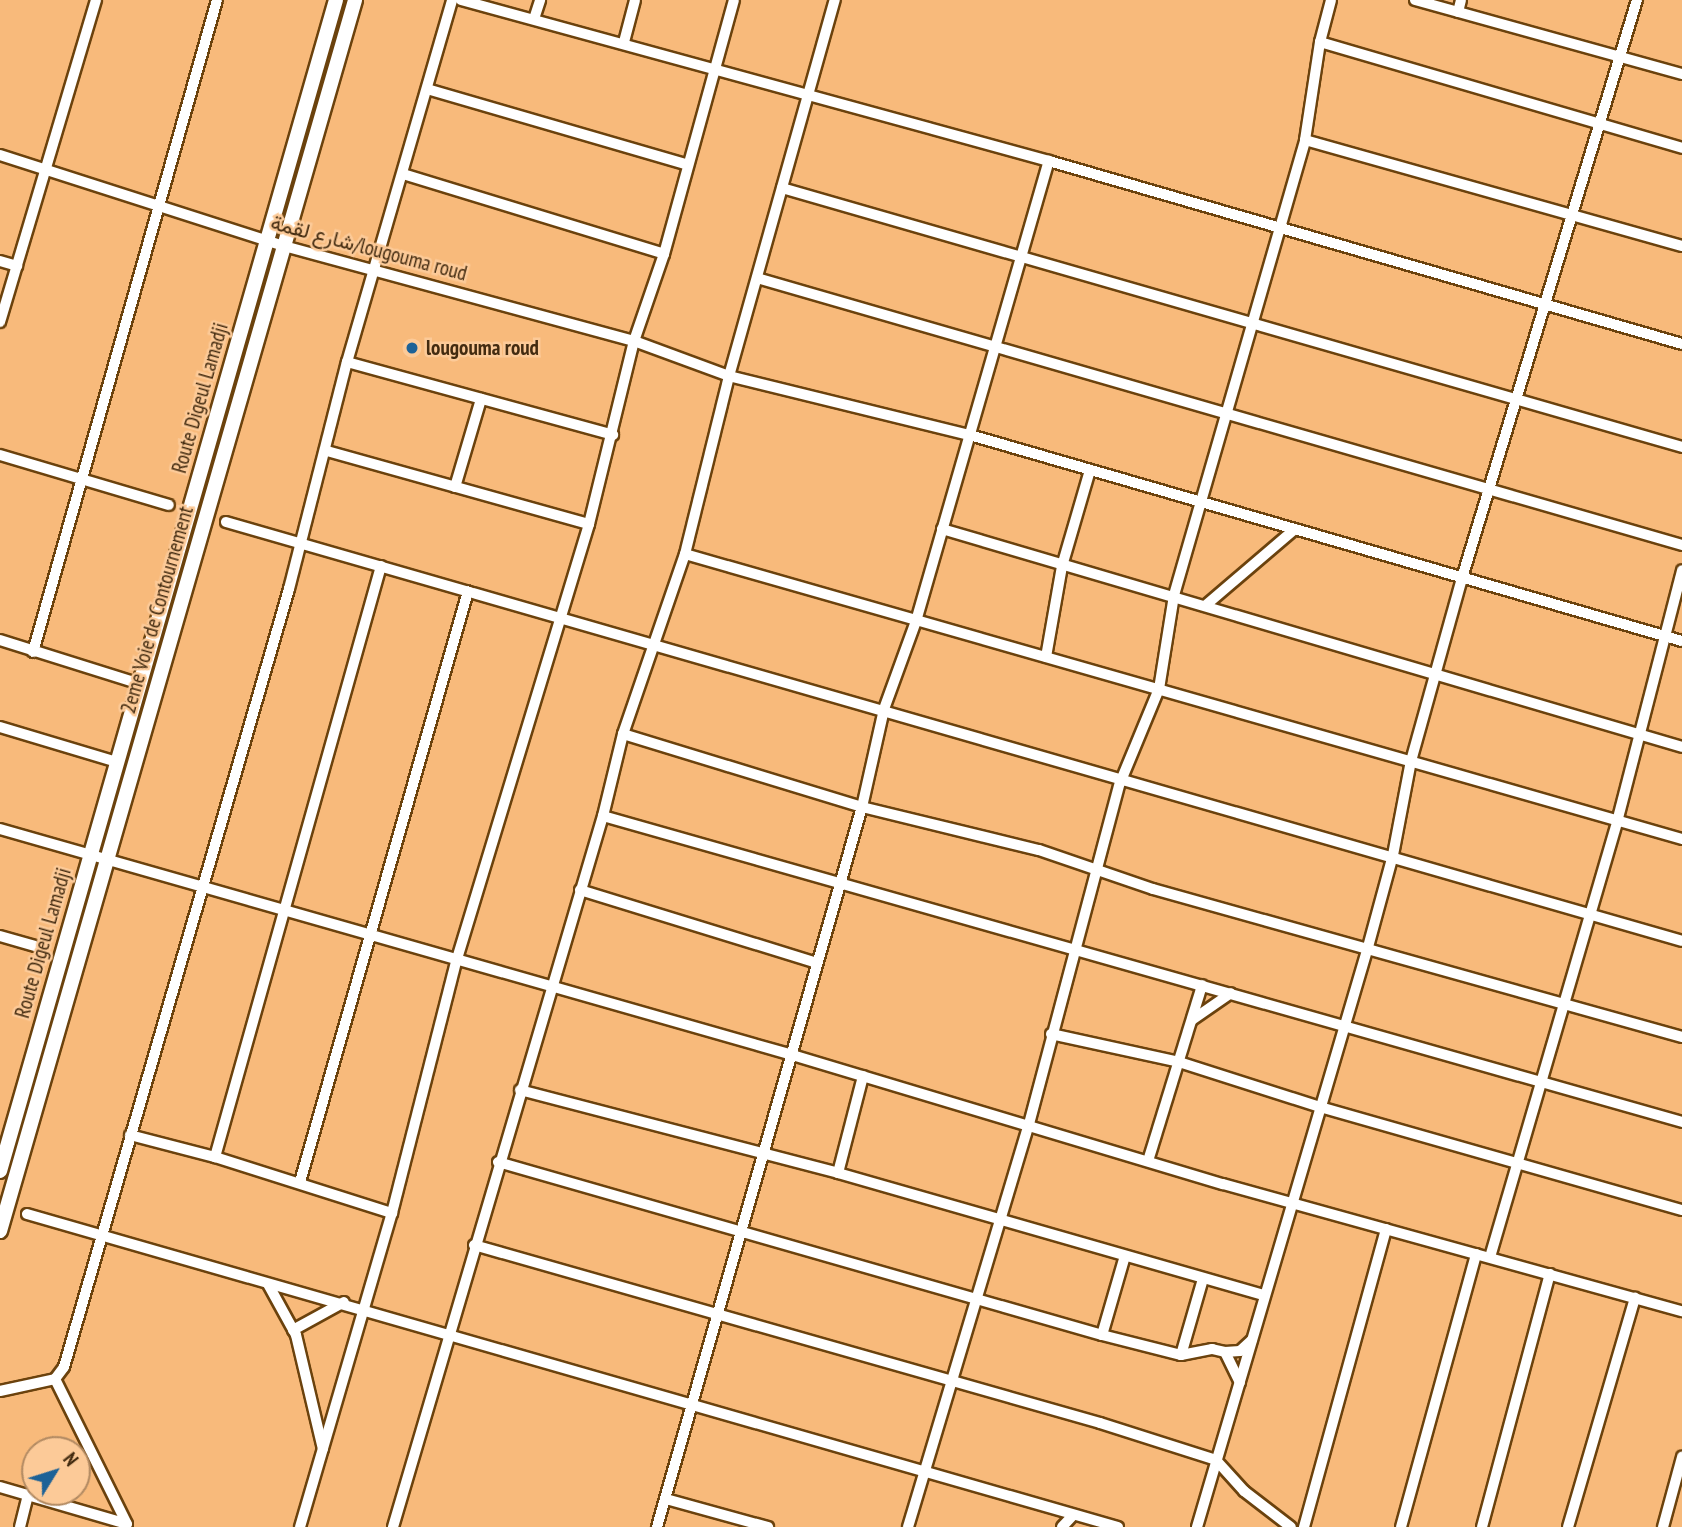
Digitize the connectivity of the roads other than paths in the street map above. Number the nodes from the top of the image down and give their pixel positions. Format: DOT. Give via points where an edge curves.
graph roads {
  1 [pos="96,0"];
  2 [pos="217,0"];
  3 [pos="336,0"];
  4 [pos="355,0"];
  5 [pos="452,0"];
  6 [pos="461,0"];
  7 [pos="540,0"];
  8 [pos="635,0"];
  9 [pos="734,0"];
  10 [pos="835,0"];
  11 [pos="1331,0"];
  12 [pos="1415,0"];
  13 [pos="1461,0"];
  14 [pos="1637,0"];
  15 [pos="1458,12"];
  16 [pos="534,19"];
  17 [pos="624,42"];
  18 [pos="1320,42"];
  19 [pos="1619,56"];
  20 [pos="714,69"];
  21 [pos="1682,74"];
  22 [pos="427,89"];
  23 [pos="807,96"];
  24 [pos="1600,121"];
  25 [pos="1306,140"];
  26 [pos="1682,148"];
  27 [pos="0,155"];
  28 [pos="1049,161"];
  29 [pos="688,165"];
  30 [pos="45,167"];
  31 [pos="403,174"];
  32 [pos="782,187"];
  33 [pos="158,206"];
  34 [pos="1571,212"];
  35 [pos="1281,229"];
  36 [pos="267,240"];
  37 [pos="284,246"];
  38 [pos="1682,246"];
  39 [pos="664,254"];
  40 [pos="1022,254"];
  41 [pos="0,261"];
  42 [pos="17,266"];
  43 [pos="373,269"];
  44 [pos="757,278"];
  45 [pos="1543,303"];
  46 [pos="1253,321"];
  47 [pos="0,322"];
  48 [pos="634,341"];
  49 [pos="1682,344"];
  50 [pos="995,348"];
  51 [pos="347,362"];
  52 [pos="729,376"];
  53 [pos="481,399"];
  54 [pos="1515,399"];
  55 [pos="1227,415"];
  56 [pos="613,435"];
  57 [pos="970,435"];
  58 [pos="1682,447"];
  59 [pos="327,451"];
  60 [pos="0,455"];
  61 [pos="1090,470"];
  62 [pos="80,479"];
  63 [pos="455,487"];
  64 [pos="1489,489"];
  65 [pos="1200,501"];
  66 [pos="169,505"];
  67 [pos="226,522"];
  68 [pos="589,524"];
  69 [pos="942,529"];
  70 [pos="1295,529"];
  71 [pos="299,543"];
  72 [pos="1682,545"];
  73 [pos="685,554"];
  74 [pos="381,566"];
  75 [pos="1062,566"];
  76 [pos="1682,570"];
  77 [pos="1462,578"];
  78 [pos="468,591"];
  79 [pos="1174,595"];
  80 [pos="1206,605"];
  81 [pos="558,619"];
  82 [pos="916,621"];
  83 [pos="1662,636"];
  84 [pos="0,640"];
  85 [pos="1682,642"];
  86 [pos="654,647"];
  87 [pos="33,652"];
  88 [pos="1046,657"];
  89 [pos="1435,673"];
  90 [pos="140,684"];
  91 [pos="1159,689"];
  92 [pos="884,709"];
  93 [pos="0,727"];
  94 [pos="623,734"];
  95 [pos="1638,735"];
  96 [pos="1682,747"];
  97 [pos="1411,761"];
  98 [pos="117,762"];
  99 [pos="1120,783"];
  100 [pos="862,807"];
  101 [pos="603,816"];
  102 [pos="1617,821"];
  103 [pos="0,829"];
  104 [pos="1682,839"];
  105 [pos="90,855"];
  106 [pos="1393,855"];
  107 [pos="107,859"];
  108 [pos="1097,872"];
  109 [pos="839,881"];
  110 [pos="201,887"];
  111 [pos="580,890"];
  112 [pos="284,910"];
  113 [pos="1587,914"];
  114 [pos="0,936"];
  115 [pos="367,936"];
  116 [pos="1682,941"];
  117 [pos="35,946"];
  118 [pos="1368,947"];
  119 [pos="1072,948"];
  120 [pos="456,962"];
  121 [pos="817,963"];
  122 [pos="1202,985"];
  123 [pos="551,988"];
  124 [pos="1231,993"];
  125 [pos="1564,1002"];
  126 [pos="1191,1020"];
  127 [pos="1343,1024"];
  128 [pos="1051,1034"];
  129 [pos="1682,1037"];
  130 [pos="789,1054"];
  131 [pos="1179,1062"];
  132 [pos="863,1076"];
  133 [pos="1543,1082"];
  134 [pos="520,1090"];
  135 [pos="1320,1107"];
  136 [pos="1682,1122"];
  137 [pos="1029,1124"];
  138 [pos="130,1135"];
  139 [pos="761,1153"];
  140 [pos="215,1157"];
  141 [pos="1518,1160"];
  142 [pos="1148,1161"];
  143 [pos="498,1162"];
  144 [pos="0,1171"];
  145 [pos="838,1173"];
  146 [pos="300,1182"];
  147 [pos="1292,1203"];
  148 [pos="1682,1210"];
  149 [pos="392,1213"];
  150 [pos="27,1214"];
  151 [pos="998,1222"];
  152 [pos="740,1229"];
  153 [pos="1386,1229"];
  154 [pos="0,1231"];
  155 [pos="102,1236"];
  156 [pos="474,1245"];
  157 [pos="1476,1254"];
  158 [pos="1125,1256"];
  159 [pos="1490,1257"];
  160 [pos="1550,1274"];
  161 [pos="1203,1279"];
  162 [pos="268,1284"];
  163 [pos="1264,1295"];
  164 [pos="1635,1298"];
  165 [pos="974,1299"];
  166 [pos="344,1302"];
  167 [pos="364,1307"];
  168 [pos="1682,1311"];
  169 [pos="717,1313"];
  170 [pos="293,1330"];
  171 [pos="1102,1335"];
  172 [pos="450,1337"];
  173 [pos="1253,1339"];
  174 [pos="1225,1352"];
  175 [pos="1181,1355"];
  176 [pos="55,1379"];
  177 [pos="1240,1382"];
  178 [pos="950,1384"];
  179 [pos="0,1391"];
  180 [pos="694,1403"];
  181 [pos="83,1436"];
  182 [pos="323,1449"];
  183 [pos="91,1452"];
  184 [pos="1682,1457"];
  185 [pos="1216,1460"];
  186 [pos="925,1471"];
  187 [pos="0,1487"];
  188 [pos="21,1492"];
  189 [pos="666,1499"];
  190 [pos="25,1506"];
  191 [pos="68,1506"];
  192 [pos="1073,1515"];
  193 [pos="20,1527"];
  194 [pos="300,1527"];
  195 [pos="393,1527"];
  196 [pos="657,1527"];
  197 [pos="768,1527"];
  198 [pos="908,1527"];
  199 [pos="1062,1527"];
  200 [pos="1118,1527"];
  201 [pos="1197,1527"];
  202 [pos="1291,1527"];
  203 [pos="1304,1527"];
  204 [pos="1401,1527"];
  205 [pos="1482,1527"];
  206 [pos="1568,1527"];
  207 [pos="1663,1527"];
  1 -- 30 [label="street"];
  2 -- 33 [label="street"];
  3 -- 36 [label="main road, Route Digeul Lamadji"];
  4 -- 37 [label="main road, 2eme Voie de Contournement"];
  5 -- 22 [label="street"];
  6 -- 16 [label="street"];
  7 -- 16 [label="street"];
  8 -- 17 [label="street"];
  9 -- 20 [label="street"];
  10 -- 23 [label="street"];
  11 -- 18 [label="street"];
  12 -- 15 [label="street"];
  13 -- 15 [label="street"];
  14 -- 19 [label="street"];
  15 -- 19 [label="street"];
  16 -- 17 [label="street"];
  17 -- 20 [label="street"];
  18 -- 24 [label="street"];
  18 -- 25 [label="street"];
  19 -- 21 [label="street"];
  19 -- 24 [label="street"];
  20 -- 23 [label="street"];
  20 -- 29 [label="street"];
  22 -- 29 [label="street"];
  22 -- 31 [label="street"];
  23 -- 28 [label="street"];
  23 -- 32 [label="street"];
  24 -- 26 [label="street"];
  24 -- 34 [label="street"];
  25 -- 34 [label="street"];
  25 -- 35 [label="street"];
  27 -- 30 [label="street, شارع لقمة/lougouma roud"];
  28 -- 35 [label="street"];
  28 -- 40 [label="street"];
  29 -- 39 [label="street"];
  30 -- 33 [label="street, شارع لقمة/lougouma roud"];
  30 -- 42 [label="street"];
  31 -- 39 [label="street"];
  31 -- 43 [label="street"];
  32 -- 40 [label="street"];
  32 -- 44 [label="street"];
  33 -- 36 [label="street, شارع لقمة/lougouma roud"];
  33 -- 62 [label="street"];
  34 -- 38 [label="street"];
  34 -- 45 [label="street"];
  35 -- 45 [label="street"];
  35 -- 46 [label="street"];
  36 -- 37 [label="street, شارع لقمة/lougouma roud"];
  36 -- 90 [label="main road, Route Digeul Lamadji"];
  37 -- 43 [label="street, شارع لقمة/lougouma roud"];
  37 -- 107 [label="main road, 2eme Voie de Contournement"];
  39 -- 48 [label="street"];
  40 -- 46 [label="street"];
  40 -- 50 [label="street"];
  41 -- 42 [label="street"];
  42 -- 47 [label="street"];
  43 -- 48 [label="street, شارع لقمة/lougouma roud"];
  43 -- 51 [label="street"];
  44 -- 50 [label="street"];
  44 -- 52 [label="street"];
  45 -- 49 [label="street"];
  45 -- 54 [label="street"];
  46 -- 54 [label="street"];
  46 -- 55 [label="street"];
  48 -- 52 [label="street, شارع لقمة/lougouma roud"];
  48 -- 56 [label="street"];
  50 -- 55 [label="street"];
  50 -- 57 [label="street"];
  51 -- 53 [label="street"];
  51 -- 59 [label="street"];
  52 -- 57 [label="street, شارع لقمة/lougouma roud"];
  52 -- 73 [label="street"];
  53 -- 56 [label="street"];
  53 -- 63 [label="street"];
  54 -- 58 [label="street"];
  54 -- 64 [label="street"];
  55 -- 64 [label="street"];
  55 -- 65 [label="street"];
  56 -- 68 [label="street"];
  57 -- 61 [label="street, شارع لقمة/lougouma roud"];
  57 -- 69 [label="street"];
  59 -- 63 [label="street"];
  59 -- 71 [label="street"];
  60 -- 62 [label="street"];
  61 -- 65 [label="street, شارع لقمة/lougouma roud"];
  61 -- 75 [label="street"];
  62 -- 66 [label="street"];
  62 -- 87 [label="street"];
  63 -- 68 [label="street"];
  64 -- 72 [label="street"];
  64 -- 77 [label="street"];
  65 -- 70 [label="street, شارع لقمة/lougouma roud"];
  65 -- 79 [label="street"];
  67 -- 71 [label="street"];
  68 -- 81 [label="street"];
  69 -- 75 [label="street"];
  69 -- 82 [label="street"];
  70 -- 77 [label="street, شارع لقمة/lougouma roud"];
  70 -- 80 [label="street"];
  71 -- 74 [label="street"];
  71 -- 110 [label="street"];
  73 -- 82 [label="street"];
  73 -- 86 [label="street"];
  74 -- 78 [label="street"];
  74 -- 112 [label="street"];
  75 -- 79 [label="street"];
  75 -- 88 [label="street"];
  76 -- 83 [label="street"];
  77 -- 83 [label="street, شارع لقمة/lougouma roud"];
  77 -- 89 [label="street"];
  78 -- 81 [label="street"];
  78 -- 115 [label="street"];
  79 -- 80 [label="street"];
  79 -- 91 [label="street"];
  80 -- 89 [label="street"];
  81 -- 86 [label="street"];
  81 -- 120 [label="street"];
  82 -- 88 [label="street"];
  82 -- 92 [label="street"];
  83 -- 85 [label="street, شارع لقمة/lougouma roud"];
  83 -- 95 [label="street"];
  84 -- 87 [label="street"];
  86 -- 92 [label="street"];
  86 -- 94 [label="street"];
  87 -- 90 [label="street"];
  88 -- 91 [label="street"];
  89 -- 95 [label="street"];
  89 -- 97 [label="street"];
  90 -- 98 [label="main road, Route Digeul Lamadji"];
  91 -- 97 [label="street"];
  91 -- 99 [label="street"];
  92 -- 99 [label="street"];
  92 -- 100 [label="street"];
  93 -- 98 [label="street"];
  94 -- 100 [label="street"];
  94 -- 101 [label="street"];
  95 -- 96 [label="street"];
  95 -- 102 [label="street"];
  97 -- 102 [label="street"];
  97 -- 106 [label="street"];
  98 -- 105 [label="main road, Route Digeul Lamadji"];
  99 -- 106 [label="street"];
  99 -- 108 [label="street"];
  100 -- 108 [label="street" via="1038,850"];
  100 -- 109 [label="street"];
  101 -- 109 [label="street"];
  101 -- 111 [label="street"];
  102 -- 104 [label="street"];
  102 -- 113 [label="street"];
  103 -- 105 [label="street"];
  105 -- 107 [label="street"];
  105 -- 144 [label="main road, Route Digeul Lamadji"];
  106 -- 113 [label="street"];
  106 -- 118 [label="street"];
  107 -- 110 [label="street"];
  107 -- 154 [label="main road, 2eme Voie de Contournement"];
  108 -- 118 [label="street"];
  108 -- 119 [label="street"];
  109 -- 119 [label="street"];
  109 -- 121 [label="street"];
  110 -- 112 [label="street"];
  110 -- 138 [label="street"];
  111 -- 121 [label="street"];
  111 -- 123 [label="street"];
  112 -- 115 [label="street"];
  112 -- 140 [label="street"];
  113 -- 116 [label="street"];
  113 -- 125 [label="street"];
  114 -- 117 [label="street"];
  115 -- 120 [label="street"];
  115 -- 146 [label="street"];
  118 -- 125 [label="street"];
  118 -- 127 [label="street"];
  119 -- 122 [label="street"];
  119 -- 128 [label="street"];
  120 -- 123 [label="street"];
  120 -- 149 [label="street"];
  121 -- 130 [label="street"];
  122 -- 124 [label="street"];
  122 -- 126 [label="street"];
  123 -- 130 [label="street"];
  123 -- 134 [label="street"];
  124 -- 126 [label="street"];
  124 -- 127 [label="street"];
  125 -- 129 [label="street"];
  125 -- 133 [label="street"];
  126 -- 131 [label="street"];
  127 -- 133 [label="street"];
  127 -- 135 [label="street"];
  128 -- 131 [label="street"];
  128 -- 137 [label="street"];
  130 -- 132 [label="street"];
  130 -- 139 [label="street"];
  131 -- 135 [label="street"];
  131 -- 142 [label="street"];
  132 -- 137 [label="street"];
  132 -- 145 [label="street"];
  133 -- 136 [label="street"];
  133 -- 141 [label="street"];
  134 -- 139 [label="street"];
  134 -- 143 [label="street"];
  135 -- 141 [label="street"];
  135 -- 147 [label="street"];
  137 -- 142 [label="street"];
  137 -- 151 [label="street"];
  138 -- 140 [label="street"];
  138 -- 155 [label="street"];
  139 -- 145 [label="street"];
  139 -- 152 [label="street"];
  140 -- 146 [label="street"];
  141 -- 148 [label="street"];
  141 -- 159 [label="street"];
  142 -- 147 [label="street"];
  143 -- 152 [label="street"];
  143 -- 156 [label="street"];
  145 -- 151 [label="street"];
  146 -- 149 [label="street"];
  147 -- 153 [label="street"];
  147 -- 163 [label="street"];
  149 -- 167 [label="street"];
  150 -- 155 [label="street"];
  151 -- 158 [label="street"];
  151 -- 165 [label="street"];
  152 -- 165 [label="street"];
  152 -- 169 [label="street"];
  153 -- 157 [label="street"];
  153 -- 203 [label="street"];
  155 -- 162 [label="street"];
  155 -- 176 [label="street" via="64,1367"];
  156 -- 169 [label="street"];
  156 -- 172 [label="street"];
  157 -- 159 [label="street"];
  157 -- 204 [label="street"];
  158 -- 161 [label="street"];
  158 -- 171 [label="street"];
  159 -- 160 [label="street"];
  160 -- 164 [label="street"];
  160 -- 205 [label="street"];
  161 -- 163 [label="street"];
  161 -- 175 [label="street"];
  162 -- 166 [label="street"];
  162 -- 170 [label="street"];
  163 -- 173 [label="street"];
  164 -- 168 [label="street"];
  164 -- 206 [label="street"];
  165 -- 171 [label="street"];
  165 -- 178 [label="street"];
  166 -- 167 [label="street"];
  166 -- 170 [label="street"];
  167 -- 172 [label="street"];
  167 -- 182 [label="street"];
  169 -- 178 [label="street"];
  169 -- 180 [label="street"];
  170 -- 182 [label="street"];
  171 -- 175 [label="street"];
  172 -- 180 [label="street"];
  172 -- 195 [label="street"];
  173 -- 174 [label="street" via="1240,1352"];
  173 -- 177 [label="street"];
  174 -- 175 [label="street" via="1212,1349"];
  174 -- 177 [label="street"];
  176 -- 179 [label="street"];
  176 -- 181 [label="street"];
  177 -- 185 [label="street"];
  178 -- 185 [label="street" via="1100,1423"];
  178 -- 186 [label="street"];
  180 -- 186 [label="street"];
  180 -- 189 [label="street"];
  182 -- 194 [label="street"];
  183 -- 191 [label="street" via="127,1524"];
  184 -- 207 [label="street"];
  185 -- 201 [label="street"];
  185 -- 202 [label="street" via="1244,1491"];
  186 -- 192 [label="street"];
  186 -- 198 [label="street"];
  187 -- 188 [label="street"];
  189 -- 196 [label="street"];
  189 -- 197 [label="street"];
  190 -- 193 [label="street"];
  192 -- 199 [label="street"];
  192 -- 200 [label="street"];
}
